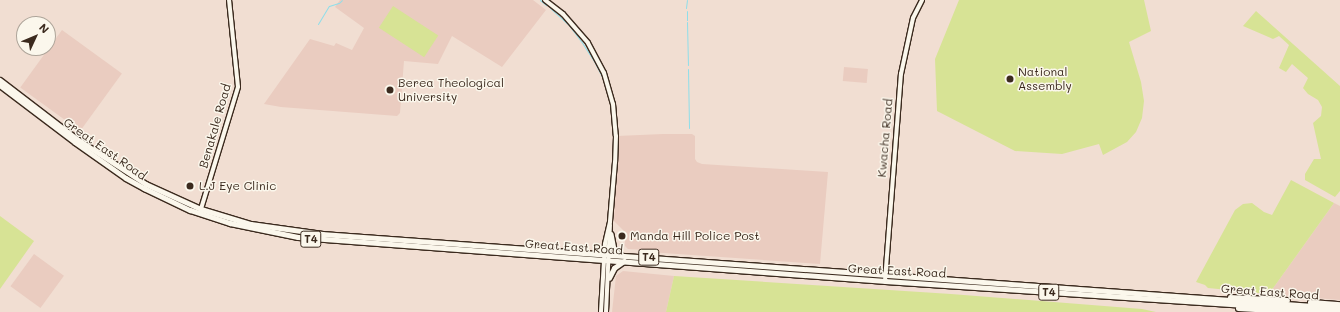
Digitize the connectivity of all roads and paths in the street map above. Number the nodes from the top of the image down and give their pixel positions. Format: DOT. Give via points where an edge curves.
graph roads {
  1 [pos="230,0"];
  2 [pos="546,0"];
  3 [pos="922,0"];
  4 [pos="0,80"];
  5 [pos="0,85"];
  6 [pos="201,209"];
  7 [pos="610,222"];
  8 [pos="611,234"];
  9 [pos="607,254"];
  10 [pos="620,255"];
  11 [pos="598,260"];
  12 [pos="607,260"];
  13 [pos="624,261"];
  14 [pos="604,266"];
  15 [pos="886,275"];
  16 [pos="608,278"];
  17 [pos="885,281"];
  18 [pos="1198,297"];
  19 [pos="1210,304"];
  20 [pos="1340,304"];
  21 [pos="1340,308"];
  22 [pos="1340,311"];
  23 [pos="601,312"];
  24 [pos="606,312"];
  25 [pos="1306,312"];
  1 -- 6 [label="street, Benakale Road" via="238,87"];
  2 -- 7 [label="main road" via="563,14 588,43 610,92 616,136"];
  3 -- 15 [label="main road, Kwacha Road" via="913,18 901,74"];
  4 -- 6 [label="main road, Great East Road / T4" via="77,139 127,173 167,195"];
  5 -- 11 [label="main road, Great East Road / T4" via="126,178 165,199 230,223 321,240"];
  6 -- 9 [label="main road, Great East Road / T4" via="252,224 296,231"];
  7 -- 8 [label="main road"];
  7 -- 9 [label="main road"];
  8 -- 9 [label="main road"];
  8 -- 10 [label="main road" via="614,249"];
  9 -- 10 [label="main road, Great East Road / T4"];
  9 -- 12 [label="main road"];
  10 -- 15 [label="main road, Great East Road / T4"];
  11 -- 12 [label="main road, Great East Road / T4"];
  11 -- 14 [label="main road"];
  12 -- 13 [label="main road, Great East Road / T4"];
  12 -- 14 [label="main road"];
  12 -- 16 [label="main road"];
  13 -- 16 [label="main road" via="614,268"];
  13 -- 17 [label="main road, Great East Road / T4"];
  14 -- 23 [label="main road"];
  15 -- 17 [label="main road, Kwacha Road"];
  15 -- 18 [label="main road, Great East Road / T4"];
  16 -- 24 [label="main road"];
  17 -- 19 [label="main road, Great East Road / T4"];
  18 -- 20 [label="main road, Great East Road / T4" via="1243,297"];
  18 -- 21 [label="main road, Great East Road / T4"];
  19 -- 22 [label="main road, Great East Road / T4"];
  19 -- 25 [label="main road, Great East Road / T4"];
}
